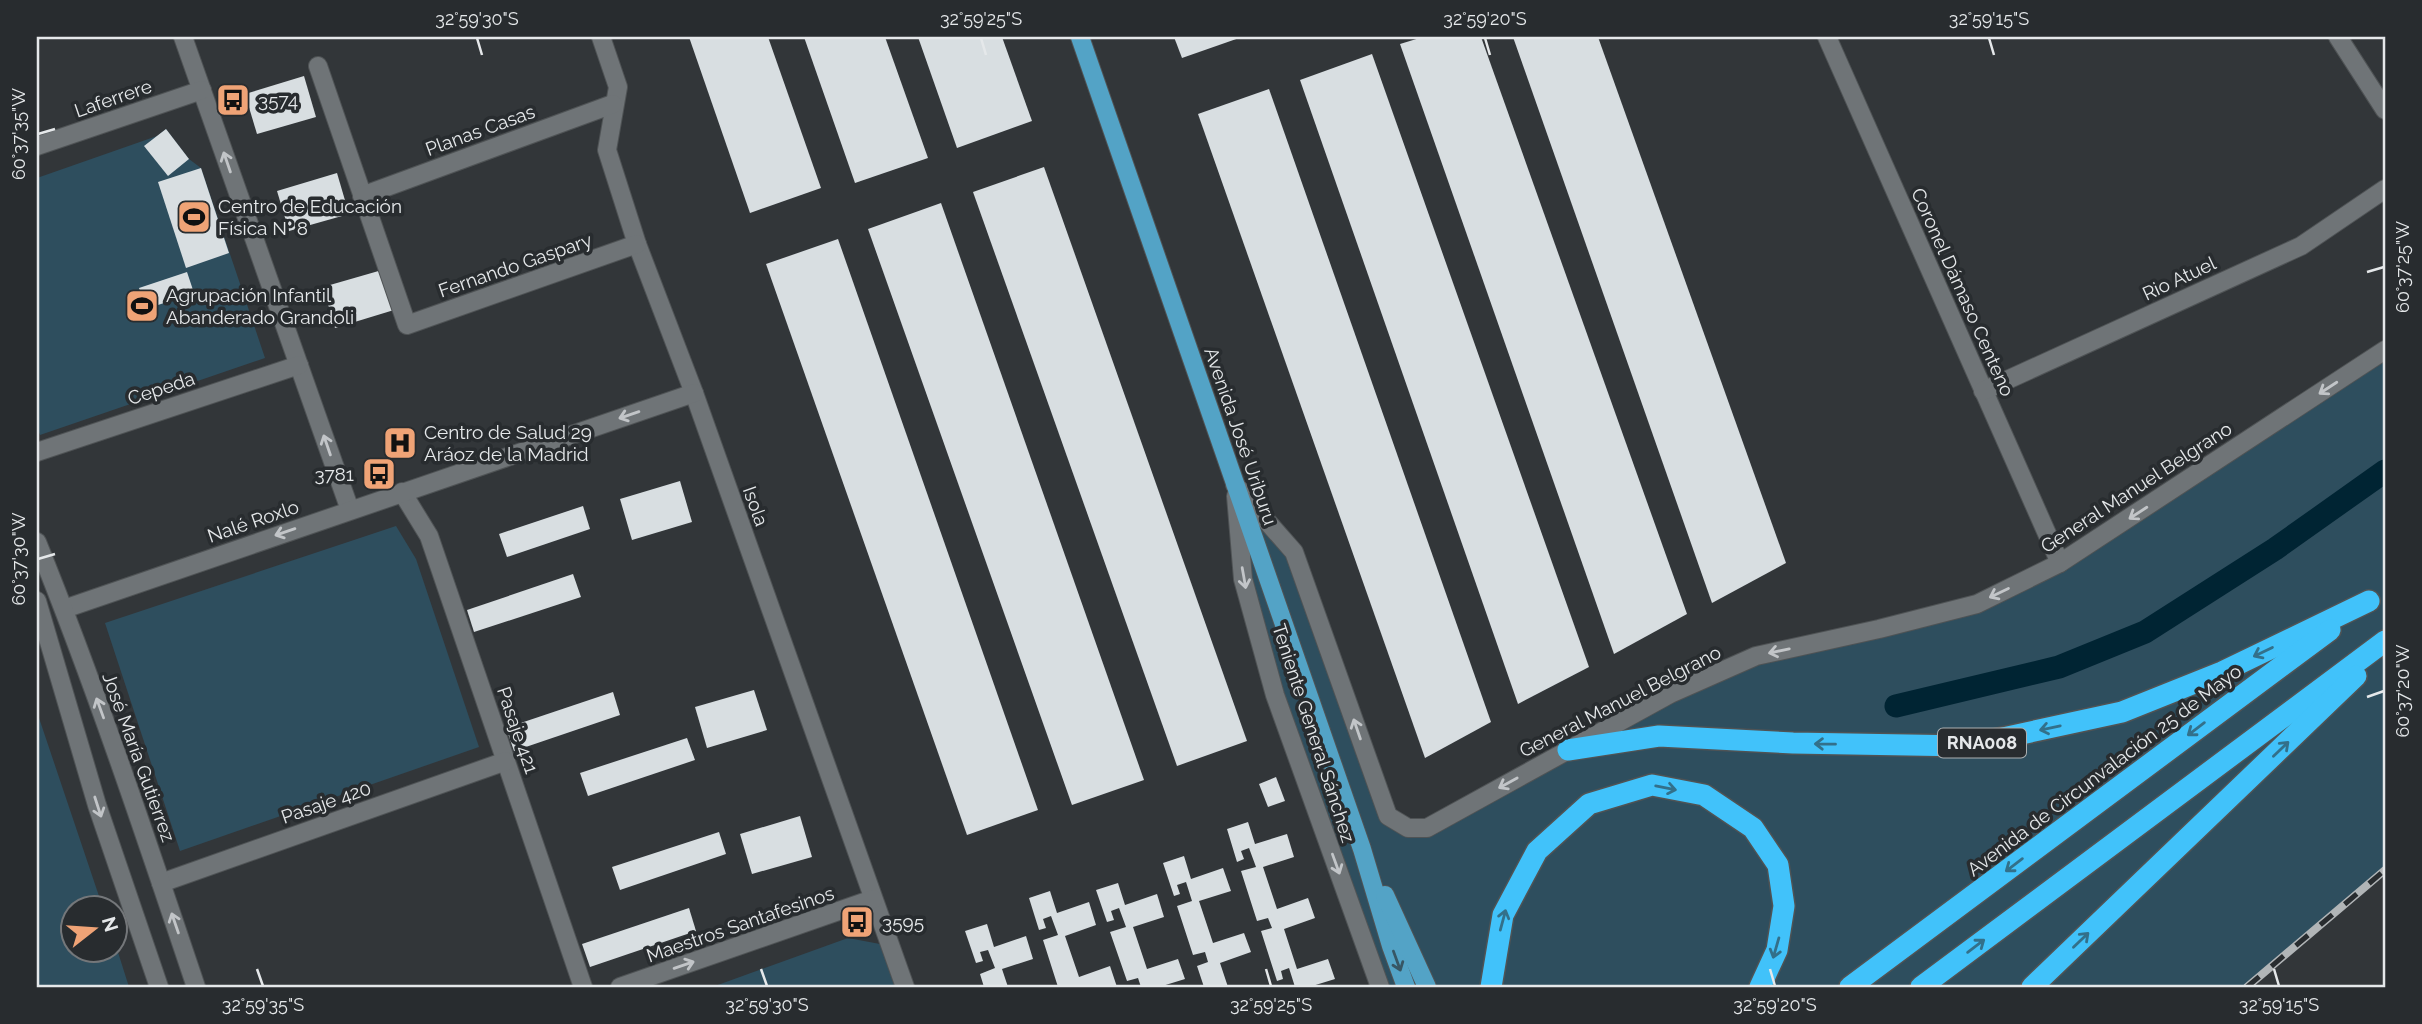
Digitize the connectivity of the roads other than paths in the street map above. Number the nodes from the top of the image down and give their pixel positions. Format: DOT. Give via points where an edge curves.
graph roads {
  1 [pos="183,37"];
  2 [pos="601,37"];
  3 [pos="1080,37"];
  4 [pos="1828,37"];
  5 [pos="2338,37"];
  6 [pos="317,65"];
  7 [pos="202,90"];
  8 [pos="613,104"];
  9 [pos="2385,110"];
  10 [pos="37,146"];
  11 [pos="2385,190"];
  12 [pos="362,196"];
  13 [pos="637,244"];
  14 [pos="2385,350"];
  15 [pos="299,365"];
  16 [pos="1983,391"];
  17 [pos="694,393"];
  18 [pos="37,452"];
  19 [pos="1235,485"];
  20 [pos="402,492"];
  21 [pos="350,510"];
  22 [pos="37,542"];
  23 [pos="2060,563"];
  24 [pos="2377,595"];
  25 [pos="37,601"];
  26 [pos="64,609"];
  27 [pos="2385,641"];
  28 [pos="2385,649"];
  29 [pos="1568,750"];
  30 [pos="506,761"];
  31 [pos="1362,849"];
  32 [pos="161,883"];
  33 [pos="873,899"];
  34 [pos="159,987"];
  35 [pos="196,987"];
  36 [pos="583,987"];
  37 [pos="620,987"];
  38 [pos="905,987"];
  39 [pos="1380,987"];
  40 [pos="1406,987"];
  41 [pos="1427,987"];
  42 [pos="1491,987"];
  43 [pos="1760,987"];
  44 [pos="1850,987"];
  45 [pos="1921,987"];
  46 [pos="2032,987"];
  1 -- 7 [label="street"];
  2 -- 8 [label="street, Isola" via="618,87"];
  3 -- 19 [label="main road, Avenida José Uriburu"];
  4 -- 16 [label="street, Coronel Dámaso Centeno"];
  5 -- 9 [label="street"];
  6 -- 12 [label="street"];
  7 -- 10 [label="street, Laferrere"];
  15 -- 7 [label="street, one-way"];
  8 -- 12 [label="street, Planas Casas"];
  8 -- 13 [label="street, Isola" via="607,150"];
  11 -- 16 [label="street, Rio Atuel" via="2301,246"];
  12 -- 13 [label="street, Fernando Gaspary" via="407,326"];
  13 -- 17 [label="street, Isola"];
  14 -- 23 [label="street, General Manuel Belgrano, one-way"];
  15 -- 18 [label="street, Cepeda"];
  21 -- 15 [label="street, one-way"];
  16 -- 23 [label="street, Coronel Dámaso Centeno"];
  17 -- 20 [label="street, Nalé Roxlo, one-way"];
  17 -- 33 [label="street, Isola"];
  29 -- 19 [label="street, General Manuel Belgrano, one-way" via="1427,828 1408,828 1388,816 1294,552"];
  19 -- 31 [label="main road, Avenida José Uriburu"];
  19 -- 39 [label="street, Teniente General Sánchez, one-way" via="1243,579 1275,695"];
  20 -- 21 [label="street, Nalé Roxlo"];
  20 -- 30 [label="street, Pasaje 421" via="429,536"];
  21 -- 26 [label="street, Nalé Roxlo, one-way"];
  22 -- 26 [label="street, José María Gutierrez"];
  23 -- 29 [label="street, General Manuel Belgrano, one-way" via="1977,604 1755,656 1670,694"];
  24 -- 29 [label="highway, RNA008, one-way" via="2222,671 2122,712 1966,746 1659,736"];
  24 -- 44 [label="highway, Avenida de Circunvalación 25 de Mayo / RNA008, one-way"];
  25 -- 34 [label="street, one-way" via="97,805"];
  32 -- 26 [label="street, José María Gutierrez, one-way"];
  45 -- 27 [label="highway, one-way"];
  46 -- 28 [label="highway, one-way"];
  30 -- 32 [label="street, Pasaje 420"];
  30 -- 36 [label="street, Pasaje 421"];
  31 -- 40 [label="main road, Avenida José Uriburu, one-way"];
  31 -- 41 [label="main road, Avenida José Uriburu"];
  35 -- 32 [label="street, José María Gutierrez, one-way"];
  37 -- 33 [label="street, Maestros Santafesinos, one-way"];
  33 -- 38 [label="street, Isola"];
  42 -- 43 [label="highway, one-way" via="1503,915 1537,850 1589,804 1652,785 1704,795 1752,828 1778,865 1784,906 1777,950"];
}
